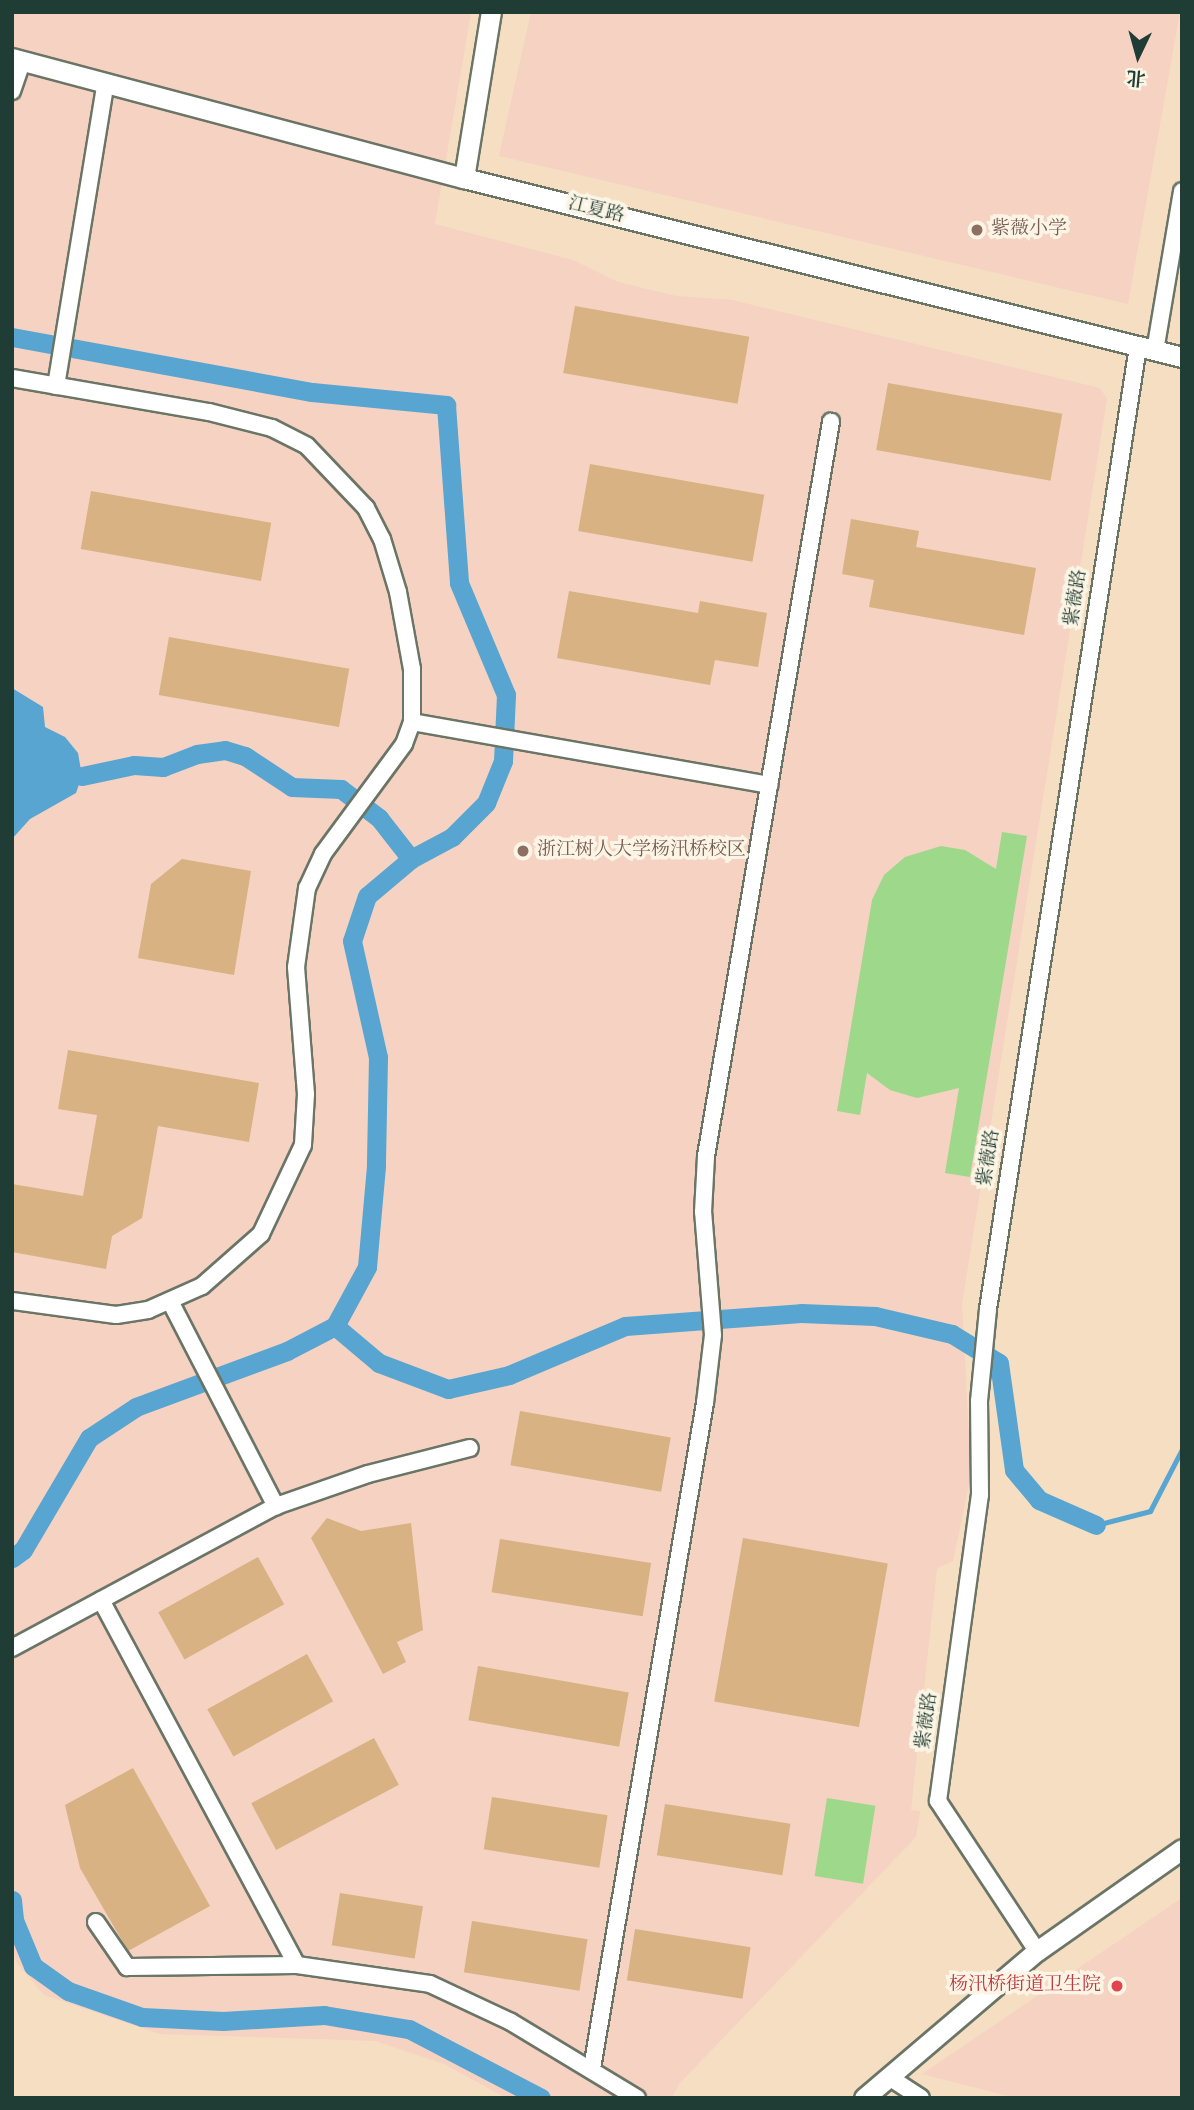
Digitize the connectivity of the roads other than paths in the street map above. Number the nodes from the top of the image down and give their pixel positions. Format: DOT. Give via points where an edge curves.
graph roads {
  1 [pos="491,12"];
  2 [pos="17,60"];
  3 [pos="105,86"];
  4 [pos="12,91"];
  5 [pos="464,178"];
  6 [pos="1182,191"];
  7 [pos="1146,349"];
  8 [pos="1182,357"];
  9 [pos="12,378"];
  10 [pos="56,386"];
  11 [pos="831,422"];
  12 [pos="412,722"];
  13 [pos="769,785"];
  14 [pos="12,1301"];
  15 [pos="170,1303"];
  16 [pos="470,1448"];
  17 [pos="276,1506"];
  18 [pos="101,1601"];
  19 [pos="12,1648"];
  20 [pos="1182,1849"];
  21 [pos="96,1922"];
  22 [pos="1037,1951"];
  23 [pos="298,1965"];
  24 [pos="592,2068"];
  25 [pos="889,2077"];
  26 [pos="637,2098"];
  27 [pos="864,2098"];
  28 [pos="921,2098"];
  1 -- 5 [label="street"];
  2 -- 3 [label="street, 江夏路"];
  2 -- 4 [label="street"];
  3 -- 5 [label="street, 江夏路"];
  3 -- 10 [label="street"];
  5 -- 7 [label="street, 江夏路"];
  6 -- 7 [label="street, 紫薇路"];
  7 -- 8 [label="street, 江夏路"];
  7 -- 22 [label="street, 紫薇路" via="988,1310 979,1401 980,1495 938,1801"];
  9 -- 10 [label="street"];
  10 -- 12 [label="street" via="272,428 307,446 338,474 382,539 398,592 412,669"];
  11 -- 13 [label="street"];
  12 -- 13 [label="street"];
  12 -- 15 [label="street" via="398,752 323,854 307,888 296,967 306,1094 303,1145 285,1191 261,1234 239,1258"];
  13 -- 24 [label="street" via="706,1156 704,1212 713,1335 705,1402"];
  14 -- 15 [label="street" via="116,1315"];
  15 -- 17 [label="street"];
  16 -- 17 [label="street" via="369,1474"];
  17 -- 18 [label="street"];
  18 -- 19 [label="street"];
  18 -- 23 [label="street"];
  20 -- 22 [label="street"];
  21 -- 23 [label="street" via="127,1967"];
  22 -- 25 [label="street"];
  23 -- 24 [label="street" via="430,1984 512,2022"];
  24 -- 26 [label="street"];
  25 -- 27 [label="street"];
  25 -- 28 [label="street"];
}
